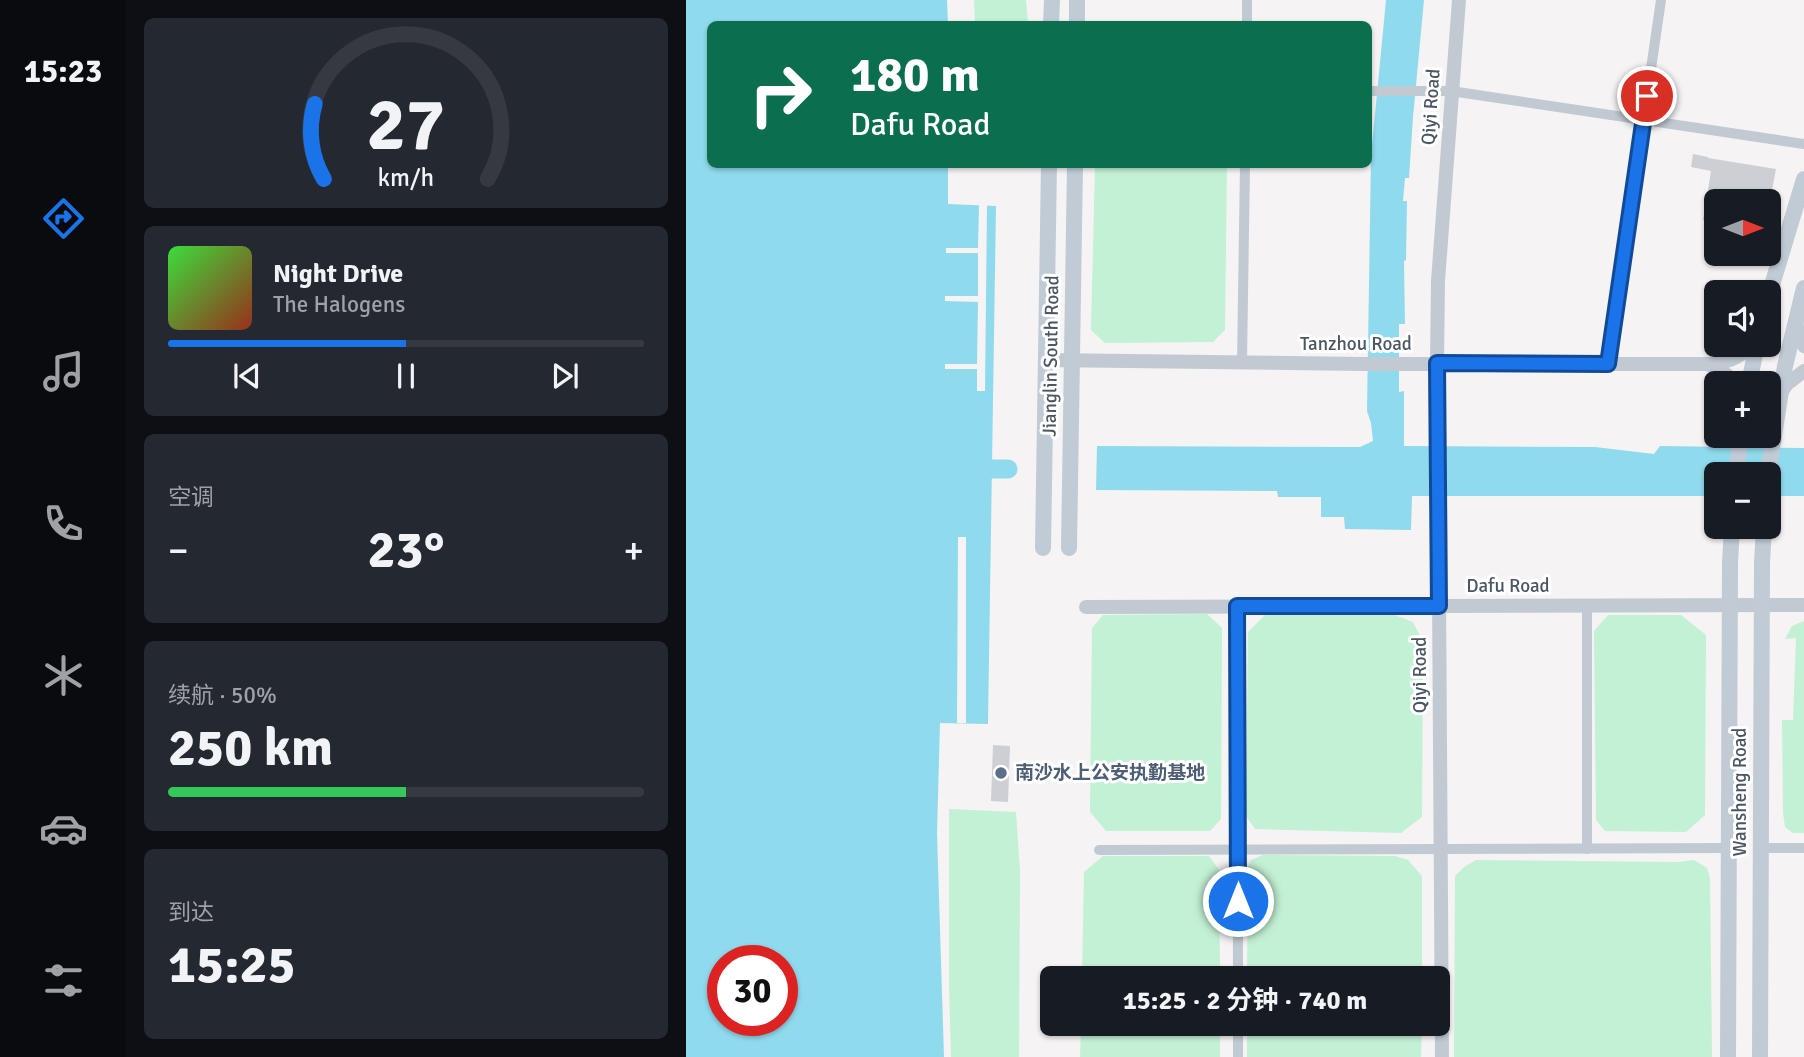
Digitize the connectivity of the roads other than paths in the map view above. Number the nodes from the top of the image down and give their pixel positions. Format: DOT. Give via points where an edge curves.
graph roads {
  1 [pos="1052,0"];
  2 [pos="1077,0"];
  3 [pos="1247,0"];
  4 [pos="1459,0"];
  5 [pos="1661,0"];
  6 [pos="1051,21"];
  7 [pos="1077,21"];
  8 [pos="1247,21"];
  9 [pos="1372,91"];
  10 [pos="1451,91"];
  11 [pos="1644,120"];
  12 [pos="1804,144"];
  13 [pos="1049,168"];
  14 [pos="1075,168"];
  15 [pos="1245,168"];
  16 [pos="1804,179"];
  17 [pos="1774,280"];
  18 [pos="1804,288"];
  19 [pos="1796,320"];
  20 [pos="1804,346"];
  21 [pos="1738,357"];
  22 [pos="1046,360"];
  23 [pos="1072,360"];
  24 [pos="1242,362"];
  25 [pos="1437,363"];
  26 [pos="1608,364"];
  27 [pos="1708,364"];
  28 [pos="1723,371"];
  29 [pos="1804,371"];
  30 [pos="1781,386"];
  31 [pos="1781,392"];
  32 [pos="1732,539"];
  33 [pos="1764,539"];
  34 [pos="1043,548"];
  35 [pos="1069,548"];
  36 [pos="1730,605"];
  37 [pos="1762,605"];
  38 [pos="1804,605"];
  39 [pos="1237,606"];
  40 [pos="1439,606"];
  41 [pos="1587,606"];
  42 [pos="1086,607"];
  43 [pos="1729,848"];
  44 [pos="1761,848"];
  45 [pos="1804,848"];
  46 [pos="1238,849"];
  47 [pos="1441,849"];
  48 [pos="1587,849"];
  49 [pos="1099,850"];
  50 [pos="1238,966"];
  51 [pos="1238,1036"];
  52 [pos="1238,1057"];
  53 [pos="1442,1057"];
  54 [pos="1728,1057"];
  55 [pos="1760,1057"];
  1 -- 6 [label="main road"];
  2 -- 7 [label="main road"];
  3 -- 8 [label="street"];
  4 -- 10 [label="street, Qiyi Road"];
  5 -- 11 [label="street"];
  9 -- 10 [label="street"];
  10 -- 11 [label="street"];
  10 -- 25 [label="street, Qiyi Road"];
  11 -- 12 [label="street"];
  11 -- 26 [label="street"];
  13 -- 22 [label="main road, Jianglin South Road"];
  14 -- 23 [label="main road, Jianglin South Road"];
  15 -- 24 [label="street"];
  16 -- 17 [label="main road"];
  18 -- 19 [label="main road"];
  19 -- 20 [label="street"];
  19 -- 30 [label="main road"];
  21 -- 27 [label="street, Tanzhou Road"];
  22 -- 23 [label="street, Tanzhou Road"];
  22 -- 34 [label="main road, Jianglin South Road"];
  23 -- 24 [label="street, Tanzhou Road"];
  23 -- 35 [label="main road, Jianglin South Road"];
  24 -- 25 [label="street, Tanzhou Road"];
  25 -- 26 [label="street, Tanzhou Road"];
  25 -- 40 [label="street, Qiyi Road"];
  26 -- 27 [label="street, Tanzhou Road"];
  27 -- 28 [label="street"];
  29 -- 31 [label="street"];
  32 -- 36 [label="main road, Wansheng Road"];
  33 -- 37 [label="main road, Wansheng Road"];
  36 -- 37 [label="street, Dafu Road"];
  36 -- 41 [label="street, Dafu Road"];
  36 -- 43 [label="main road, Wansheng Road"];
  37 -- 38 [label="street, Dafu Road"];
  37 -- 44 [label="main road, Wansheng Road"];
  39 -- 40 [label="street, Dafu Road"];
  39 -- 42 [label="street, Dafu Road"];
  39 -- 46 [label="street"];
  40 -- 41 [label="street, Dafu Road"];
  40 -- 47 [label="street, Qiyi Road"];
  41 -- 48 [label="street"];
  43 -- 48 [label="street"];
  43 -- 54 [label="main road, Wansheng Road"];
  44 -- 45 [label="street"];
  44 -- 55 [label="main road, Wansheng Road"];
  46 -- 47 [label="street"];
  46 -- 49 [label="street"];
  46 -- 50 [label="street"];
  47 -- 48 [label="street"];
  47 -- 53 [label="street, Qiyi Road"];
  51 -- 52 [label="street"];
}
